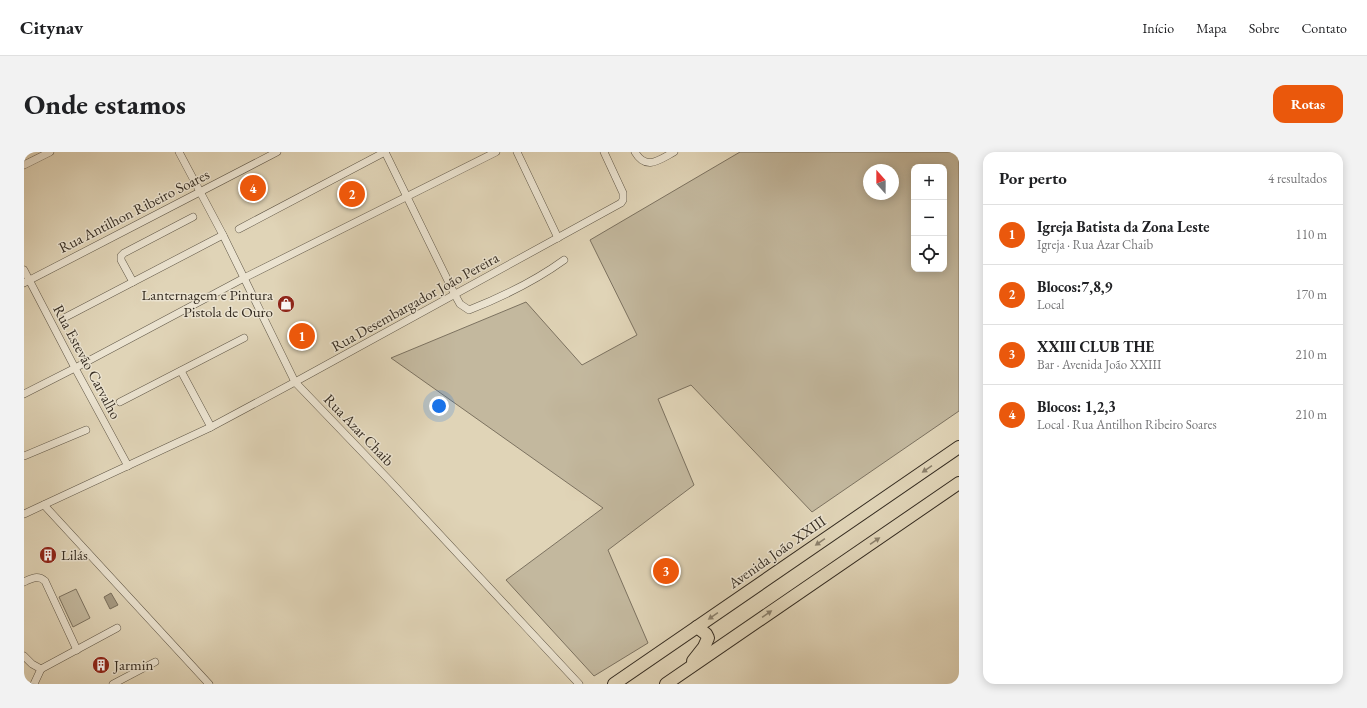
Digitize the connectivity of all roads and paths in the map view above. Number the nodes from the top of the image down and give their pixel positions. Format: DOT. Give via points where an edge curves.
graph roads {
  1 [pos="50,152"];
  2 [pos="179,152"];
  3 [pos="277,152"];
  4 [pos="385,152"];
  5 [pos="496,152"];
  6 [pos="517,152"];
  7 [pos="604,152"];
  8 [pos="635,152"];
  9 [pos="674,152"];
  10 [pos="24,165"];
  11 [pos="200,191"];
  12 [pos="407,198"];
  13 [pos="193,217"];
  14 [pos="239,229"];
  15 [pos="223,235"];
  16 [pos="558,238"];
  17 [pos="564,260"];
  18 [pos="24,270"];
  19 [pos="244,278"];
  20 [pos="26,282"];
  21 [pos="133,282"];
  22 [pos="455,295"];
  23 [pos="64,318"];
  24 [pos="244,338"];
  25 [pos="75,368"];
  26 [pos="181,371"];
  27 [pos="295,382"];
  28 [pos="24,394"];
  29 [pos="120,402"];
  30 [pos="210,427"];
  31 [pos="86,430"];
  32 [pos="959,447"];
  33 [pos="24,456"];
  34 [pos="128,466"];
  35 [pos="959,483"];
  36 [pos="44,505"];
  37 [pos="25,512"];
  38 [pos="24,582"];
  39 [pos="698,626"];
  40 [pos="117,628"];
  41 [pos="77,650"];
  42 [pos="24,656"];
  43 [pos="155,662"];
  44 [pos="41,669"];
  45 [pos="688,669"];
  46 [pos="34,684"];
  47 [pos="113,684"];
  48 [pos="209,684"];
  49 [pos="580,684"];
  50 [pos="614,684"];
  51 [pos="666,684"];
  1 -- 10 [label="street"];
  2 -- 11 [label="street, Rua Azar Chaib"];
  3 -- 11 [label="street, Rua Antilhon Ribeiro Soares"];
  4 -- 12 [label="street"];
  4 -- 14 [label="street"];
  5 -- 12 [label="street"];
  6 -- 16 [label="street"];
  7 -- 16 [label="street, Rua Desembargador João Pereira" via="623,193 623,200"];
  8 -- 9 [label="street" via="639,160 646,163 656,162"];
  11 -- 15 [label="street, Rua Azar Chaib"];
  11 -- 20 [label="street, Rua Antilhon Ribeiro Soares"];
  12 -- 19 [label="street"];
  12 -- 22 [label="street"];
  13 -- 21 [label="street" via="121,256"];
  15 -- 19 [label="street, Rua Azar Chaib"];
  15 -- 21 [label="street"];
  16 -- 22 [label="street, Rua Desembargador João Pereira"];
  17 -- 22 [label="street" via="497,299 469,310 460,304"];
  18 -- 20 [label="street, Rua Estevão Carvalho"];
  19 -- 25 [label="street"];
  19 -- 27 [label="street, Rua Azar Chaib"];
  20 -- 25 [label="street, Rua Estevão Carvalho"];
  21 -- 23 [label="street"];
  22 -- 27 [label="street, Rua Desembargador João Pereira"];
  24 -- 26 [label="street"];
  25 -- 28 [label="street"];
  25 -- 34 [label="street, Rua Estevão Carvalho"];
  26 -- 29 [label="street"];
  26 -- 30 [label="street"];
  27 -- 30 [label="street, Rua Desembargador João Pereira"];
  27 -- 49 [label="street, Rua Azar Chaib"];
  30 -- 34 [label="street, Rua Desembargador João Pereira"];
  31 -- 33 [label="street"];
  32 -- 39 [label="main road, Avenida João XXIII, one-way"];
  34 -- 36 [label="street, Rua Desembargador João Pereira"];
  45 -- 35 [label="main road, one-way"];
  36 -- 37 [label="street, Rua Desembargador João Pereira"];
  36 -- 48 [label="street"];
  38 -- 41 [label="street" via="38,577 45,581"];
  39 -- 45 [label="main road" via="706,634 707,641"];
  39 -- 50 [label="main road, Avenida João XXIII"];
  40 -- 41 [label="street"];
  41 -- 44 [label="street"];
  42 -- 44 [label="street"];
  43 -- 47 [label="street"];
  44 -- 46 [label="street"];
  45 -- 51 [label="main road"];
}
